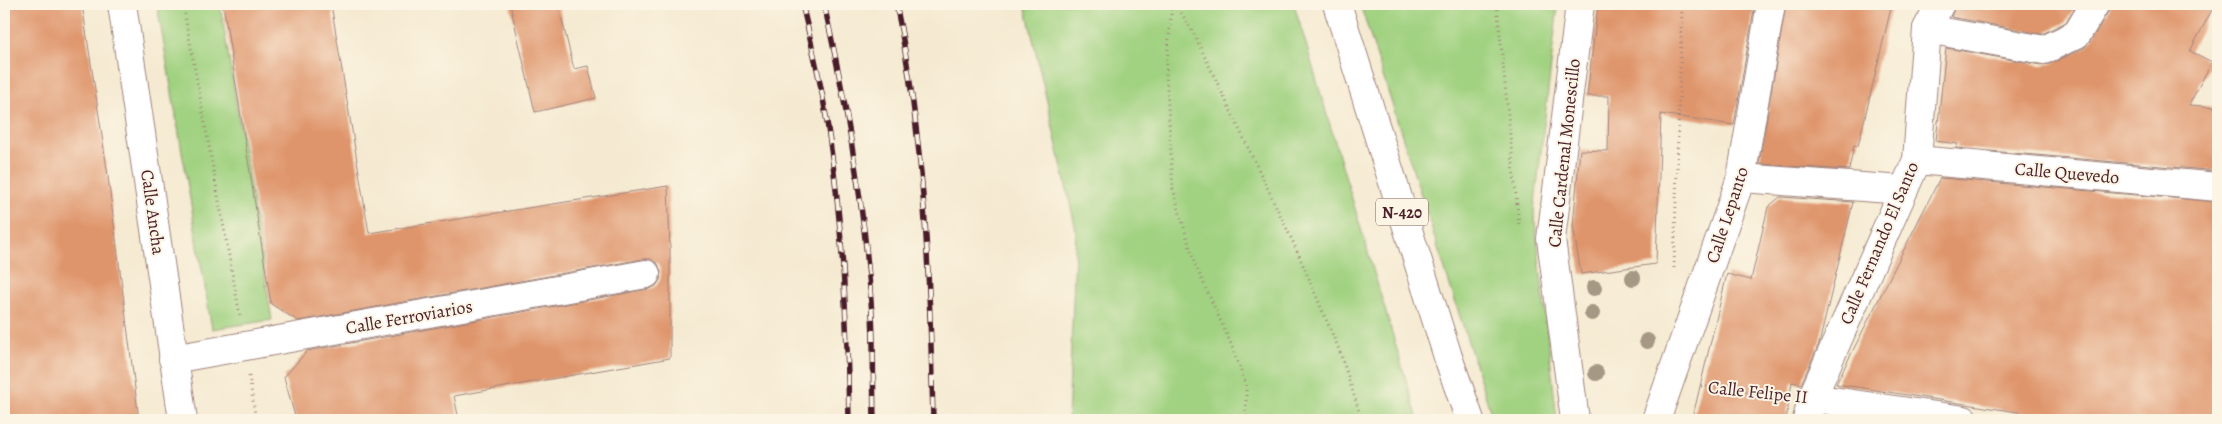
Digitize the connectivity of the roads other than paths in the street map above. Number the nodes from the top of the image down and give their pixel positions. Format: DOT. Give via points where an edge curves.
graph roads {
  1 [pos="122,4"];
  2 [pos="1337,4"];
  3 [pos="1580,4"];
  4 [pos="1771,4"];
  5 [pos="1940,4"];
  6 [pos="2095,4"];
  7 [pos="1926,29"];
  8 [pos="1916,160"];
  9 [pos="1741,178"];
  10 [pos="2218,187"];
  11 [pos="1903,190"];
  12 [pos="646,274"];
  13 [pos="173,359"];
  14 [pos="1810,409"];
  15 [pos="183,420"];
  16 [pos="1470,420"];
  17 [pos="1575,420"];
  18 [pos="1656,420"];
  19 [pos="1964,420"];
  1 -- 13 [label="main road, Calle Ancha"];
  2 -- 16 [label="main road, N-420"];
  3 -- 17 [label="main road, Calle Cardenal Monescillo" via="1551,239"];
  4 -- 9 [label="main road, Calle Lepanto"];
  5 -- 7 [label="main road, Calle Fernando El Santo"];
  6 -- 7 [label="main road" via="2077,34 2044,50"];
  7 -- 8 [label="main road, Calle Fernando El Santo"];
  8 -- 10 [label="main road, Calle Quevedo"];
  8 -- 11 [label="main road, Calle Fernando El Santo"];
  9 -- 11 [label="main road"];
  9 -- 18 [label="main road, Calle Lepanto"];
  11 -- 14 [label="main road, Calle Fernando El Santo"];
  12 -- 13 [label="main road, Calle Ferroviarios"];
  13 -- 15 [label="main road, Calle Ancha"];
  14 -- 19 [label="main road, Calle Felipe II"];
}
